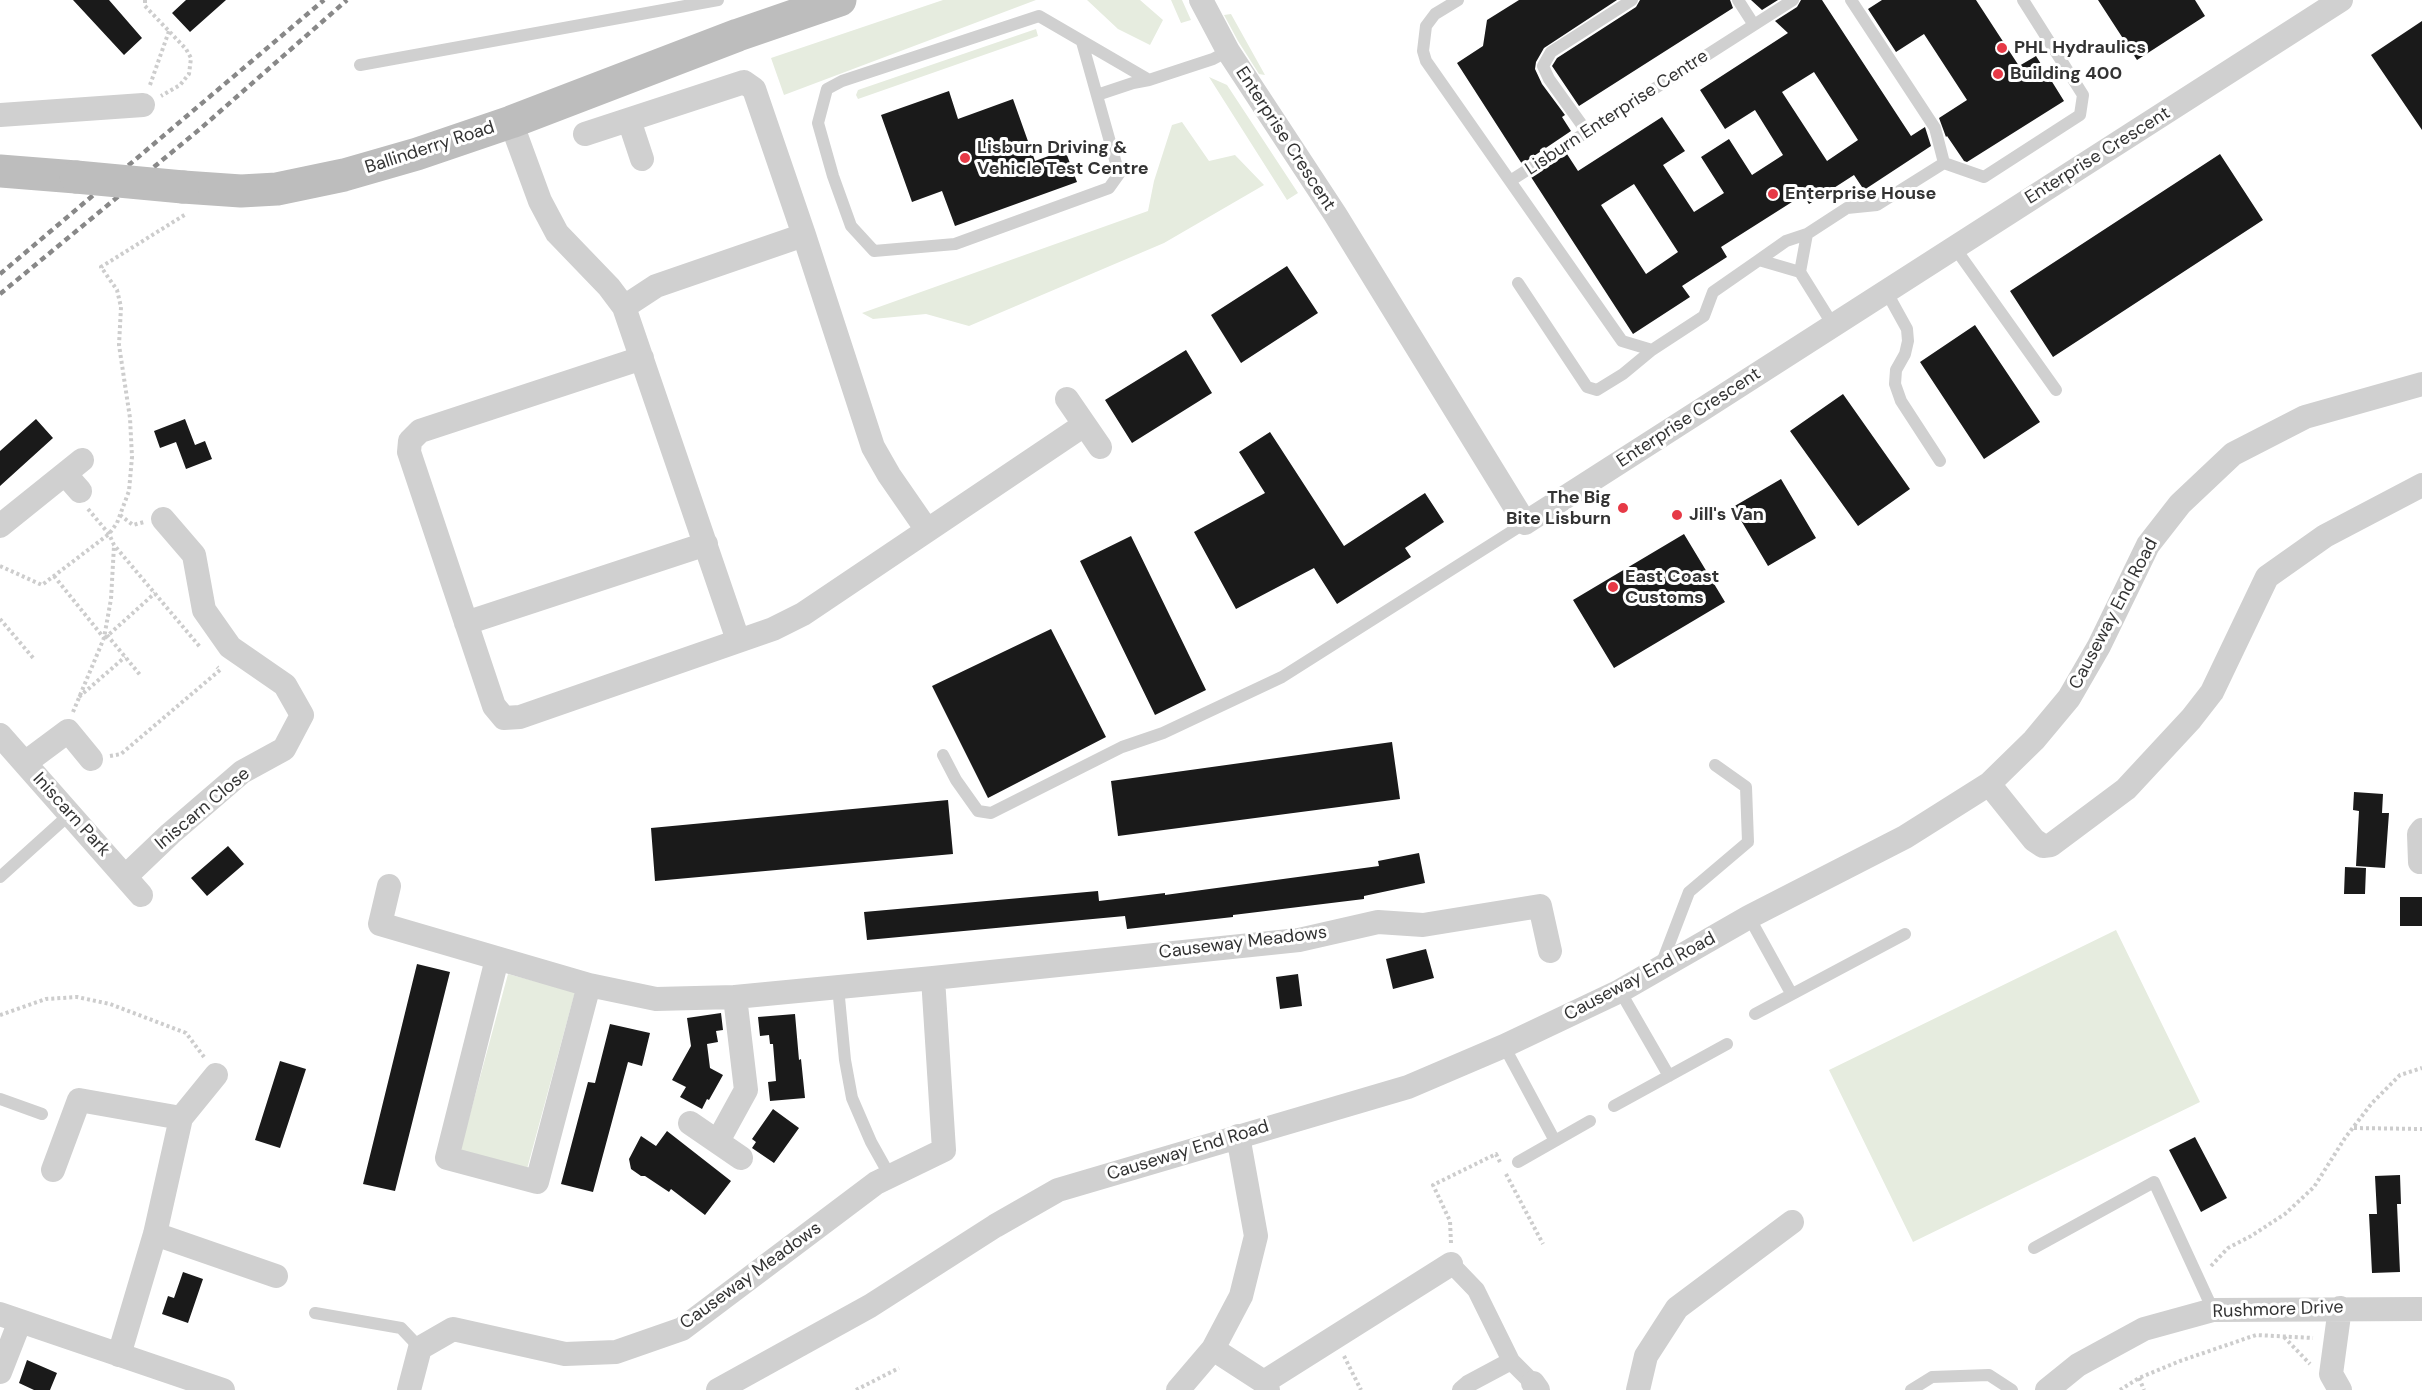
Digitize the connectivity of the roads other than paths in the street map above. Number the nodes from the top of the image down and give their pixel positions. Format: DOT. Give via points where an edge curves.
graph roads {
  1 [pos="718,0"];
  2 [pos="840,0"];
  3 [pos="1201,0"];
  4 [pos="1458,0"];
  5 [pos="1632,0"];
  6 [pos="1738,0"];
  7 [pos="1793,0"];
  8 [pos="1851,0"];
  9 [pos="2023,0"];
  10 [pos="2341,0"];
  11 [pos="1754,25"];
  12 [pos="1082,42"];
  13 [pos="1228,51"];
  14 [pos="360,65"];
  15 [pos="1149,81"];
  16 [pos="1097,94"];
  17 [pos="143,105"];
  18 [pos="0,115"];
  19 [pos="629,120"];
  20 [pos="511,122"];
  21 [pos="1587,132"];
  22 [pos="585,134"];
  23 [pos="642,159"];
  24 [pos="1944,163"];
  25 [pos="0,171"];
  26 [pos="1510,181"];
  27 [pos="1807,234"];
  28 [pos="804,235"];
  29 [pos="1955,248"];
  30 [pos="1759,260"];
  31 [pos="1800,272"];
  32 [pos="1518,283"];
  33 [pos="1886,291"];
  34 [pos="624,307"];
  35 [pos="1833,325"];
  36 [pos="1652,350"];
  37 [pos="642,358"];
  38 [pos="2422,384"];
  39 [pos="2056,390"];
  40 [pos="1067,399"];
  41 [pos="1084,425"];
  42 [pos="1100,447"];
  43 [pos="1940,461"];
  44 [pos="76,475"];
  45 [pos="2422,484"];
  46 [pos="163,519"];
  47 [pos="1525,523"];
  48 [pos="0,526"];
  49 [pos="927,530"];
  50 [pos="706,544"];
  51 [pos="466,623"];
  52 [pos="738,640"];
  53 [pos="0,735"];
  54 [pos="943,755"];
  55 [pos="91,759"];
  56 [pos="25,763"];
  57 [pos="1715,765"];
  58 [pos="1989,784"];
  59 [pos="70,814"];
  60 [pos="2422,830"];
  61 [pos="2422,862"];
  62 [pos="126,876"];
  63 [pos="0,877"];
  64 [pos="389,886"];
  65 [pos="141,895"];
  66 [pos="1749,917"];
  67 [pos="1905,934"];
  68 [pos="1550,951"];
  69 [pos="497,958"];
  70 [pos="1659,969"];
  71 [pos="933,978"];
  72 [pos="589,985"];
  73 [pos="838,987"];
  74 [pos="1620,992"];
  75 [pos="1791,993"];
  76 [pos="735,997"];
  77 [pos="1755,1014"];
  78 [pos="1727,1044"];
  79 [pos="1504,1046"];
  80 [pos="216,1075"];
  81 [pos="1669,1076"];
  82 [pos="0,1099"];
  83 [pos="1614,1106"];
  84 [pos="42,1114"];
  85 [pos="181,1118"];
  86 [pos="1590,1121"];
  87 [pos="690,1123"];
  88 [pos="1238,1136"];
  89 [pos="718,1141"];
  90 [pos="1555,1141"];
  91 [pos="741,1158"];
  92 [pos="1518,1162"];
  93 [pos="53,1170"];
  94 [pos="890,1176"];
  95 [pos="1792,1222"];
  96 [pos="155,1234"];
  97 [pos="2034,1248"];
  98 [pos="1451,1264"];
  99 [pos="276,1276"];
  100 [pos="2340,1308"];
  101 [pos="2422,1308"];
  102 [pos="2213,1310"];
  103 [pos="315,1313"];
  104 [pos="10,1317"];
  105 [pos="420,1348"];
  106 [pos="1213,1349"];
  107 [pos="119,1355"];
  108 [pos="1511,1361"];
  109 [pos="0,1372"];
  110 [pos="2335,1382"];
  111 [pos="1266,1386"];
  112 [pos="1536,1387"];
  113 [pos="223,1390"];
  114 [pos="409,1390"];
  115 [pos="718,1390"];
  116 [pos="1178,1390"];
  117 [pos="1461,1390"];
  118 [pos="1638,1390"];
  119 [pos="1911,1390"];
  120 [pos="2012,1390"];
  121 [pos="2047,1390"];
  1 -- 14 [label="lane"];
  2 -- 20 [label="main road, Ballinderry Road" via="782,14"];
  3 -- 13 [label="street, Enterprise Crescent"];
  4 -- 26 [label="lane" via="1435,14 1426,26 1423,51 1426,61"];
  5 -- 21 [label="lane" via="1551,52 1543,66"];
  6 -- 11 [label="lane"];
  7 -- 11 [label="lane, Lisburn Enterprise Centre"];
  8 -- 24 [label="lane" via="1935,128"];
  9 -- 24 [label="lane" via="2083,95 2080,115 1984,177"];
  10 -- 29 [label="street, Enterprise Crescent"];
  11 -- 21 [label="lane, Lisburn Enterprise Centre"];
  12 -- 15 [label="lane"];
  12 -- 16 [label="lane"];
  12 -- 16 [label="lane" via="1039,16 827,89 818,123 851,225 874,250 955,244 1109,188 1119,174"];
  13 -- 15 [label="lane"];
  13 -- 47 [label="street, Enterprise Crescent" via="1335,214"];
  15 -- 16 [label="lane"];
  17 -- 18 [label="street"];
  19 -- 22 [label="street"];
  19 -- 23 [label="street"];
  19 -- 28 [label="street" via="744,82 754,89"];
  20 -- 25 [label="main road, Ballinderry Road, bridge" via="344,175 277,189 241,191"];
  20 -- 34 [label="street" via="540,201 556,232"];
  21 -- 26 [label="lane, Lisburn Enterprise Centre"];
  24 -- 27 [label="lane" via="1877,205 1847,208"];
  26 -- 36 [label="lane, Lisburn Enterprise Centre" via="1622,341"];
  27 -- 30 [label="lane" via="1786,241"];
  27 -- 31 [label="lane"];
  28 -- 34 [label="street" via="656,286"];
  28 -- 49 [label="street" via="873,447"];
  29 -- 33 [label="street, Enterprise Crescent"];
  29 -- 39 [label="lane"];
  30 -- 31 [label="lane"];
  30 -- 36 [label="lane" via="1713,292 1704,316"];
  31 -- 35 [label="lane"];
  32 -- 36 [label="lane" via="1587,387 1597,390"];
  33 -- 35 [label="street, Enterprise Crescent"];
  33 -- 43 [label="lane" via="1907,328 1908,341 1896,370 1895,384 1901,401"];
  34 -- 37 [label="street"];
  35 -- 47 [label="street, Enterprise Crescent"];
  37 -- 50 [label="street"];
  37 -- 51 [label="street" via="420,432 410,441 409,452"];
  38 -- 58 [label="street, Causeway End Road" via="2305,417 2233,454 2180,504 2148,545 2069,698"];
  40 -- 41 [label="street"];
  41 -- 42 [label="street"];
  41 -- 49 [label="street"];
  44 -- 48 [label="street"];
  45 -- 58 [label="street" via="2325,536 2267,577 2212,692 2191,719 2134,780 2051,845 2043,846 2034,840"];
  46 -- 62 [label="street, Iniscarn Close" via="194,555 204,610 217,629 230,647 285,685 302,715 284,749 242,772"];
  47 -- 54 [label="lane" via="1282,677 1163,733 1122,747 991,813 978,811"];
  49 -- 52 [label="street" via="803,614"];
  50 -- 51 [label="street"];
  50 -- 52 [label="street"];
  51 -- 52 [label="street" via="494,705 504,718 520,717"];
  53 -- 56 [label="street, Iniscarn Park"];
  55 -- 56 [label="street" via="68,731"];
  56 -- 59 [label="street, Iniscarn Park"];
  57 -- 70 [label="lane" via="1746,787 1748,842 1689,892"];
  58 -- 66 [label="street, Causeway End Road" via="1905,837"];
  59 -- 62 [label="street, Iniscarn Park"];
  59 -- 63 [label="lane"];
  60 -- 61 [label="street"];
  62 -- 65 [label="street, Iniscarn Park"];
  64 -- 69 [label="street, Causeway Meadows" via="380,924"];
  66 -- 70 [label="street, Causeway End Road"];
  66 -- 75 [label="lane"];
  67 -- 75 [label="lane"];
  68 -- 71 [label="street, Causeway Meadows" via="1540,906 1424,925 1378,922 1299,940"];
  69 -- 72 [label="street, Causeway Meadows"];
  69 -- 72 [label="street" via="447,1158 537,1182"];
  70 -- 74 [label="street, Causeway End Road"];
  71 -- 73 [label="street, Causeway Meadows"];
  71 -- 94 [label="street, Causeway Meadows" via="944,1150"];
  72 -- 76 [label="street, Causeway Meadows" via="656,999"];
  73 -- 76 [label="street, Causeway Meadows"];
  73 -- 94 [label="lane" via="852,1098"];
  74 -- 79 [label="street, Causeway End Road"];
  74 -- 81 [label="lane"];
  75 -- 77 [label="lane"];
  76 -- 89 [label="street" via="746,1090"];
  78 -- 81 [label="lane"];
  79 -- 88 [label="street, Causeway End Road" via="1408,1087"];
  79 -- 90 [label="lane"];
  80 -- 85 [label="street"];
  81 -- 83 [label="lane"];
  82 -- 84 [label="lane"];
  85 -- 93 [label="street" via="79,1100"];
  85 -- 96 [label="street"];
  86 -- 90 [label="lane"];
  87 -- 89 [label="street"];
  88 -- 106 [label="street" via="1256,1236 1241,1296"];
  88 -- 115 [label="street, Causeway End Road" via="1058,1190 870,1306"];
  89 -- 91 [label="street"];
  90 -- 92 [label="lane"];
  94 -- 105 [label="street, Causeway Meadows" via="682,1329 616,1352 565,1354 453,1329"];
  95 -- 118 [label="street" via="1677,1308 1647,1356"];
  96 -- 99 [label="street"];
  96 -- 107 [label="street"];
  97 -- 102 [label="lane" via="2154,1182"];
  98 -- 108 [label="street" via="1476,1290"];
  98 -- 111 [label="street"];
  100 -- 101 [label="street, Rushmore Drive"];
  100 -- 102 [label="street, Rushmore Drive"];
  100 -- 110 [label="street"];
  102 -- 121 [label="street, Rushmore Drive" via="2144,1329 2078,1365"];
  103 -- 105 [label="lane" via="400,1328"];
  104 -- 107 [label="street"];
  104 -- 109 [label="street"];
  105 -- 114 [label="street"];
  106 -- 111 [label="street"];
  106 -- 116 [label="street"];
  107 -- 113 [label="street"];
  108 -- 112 [label="street"];
  108 -- 117 [label="street"];
  119 -- 120 [label="lane" via="1932,1377 1989,1375"];
}
